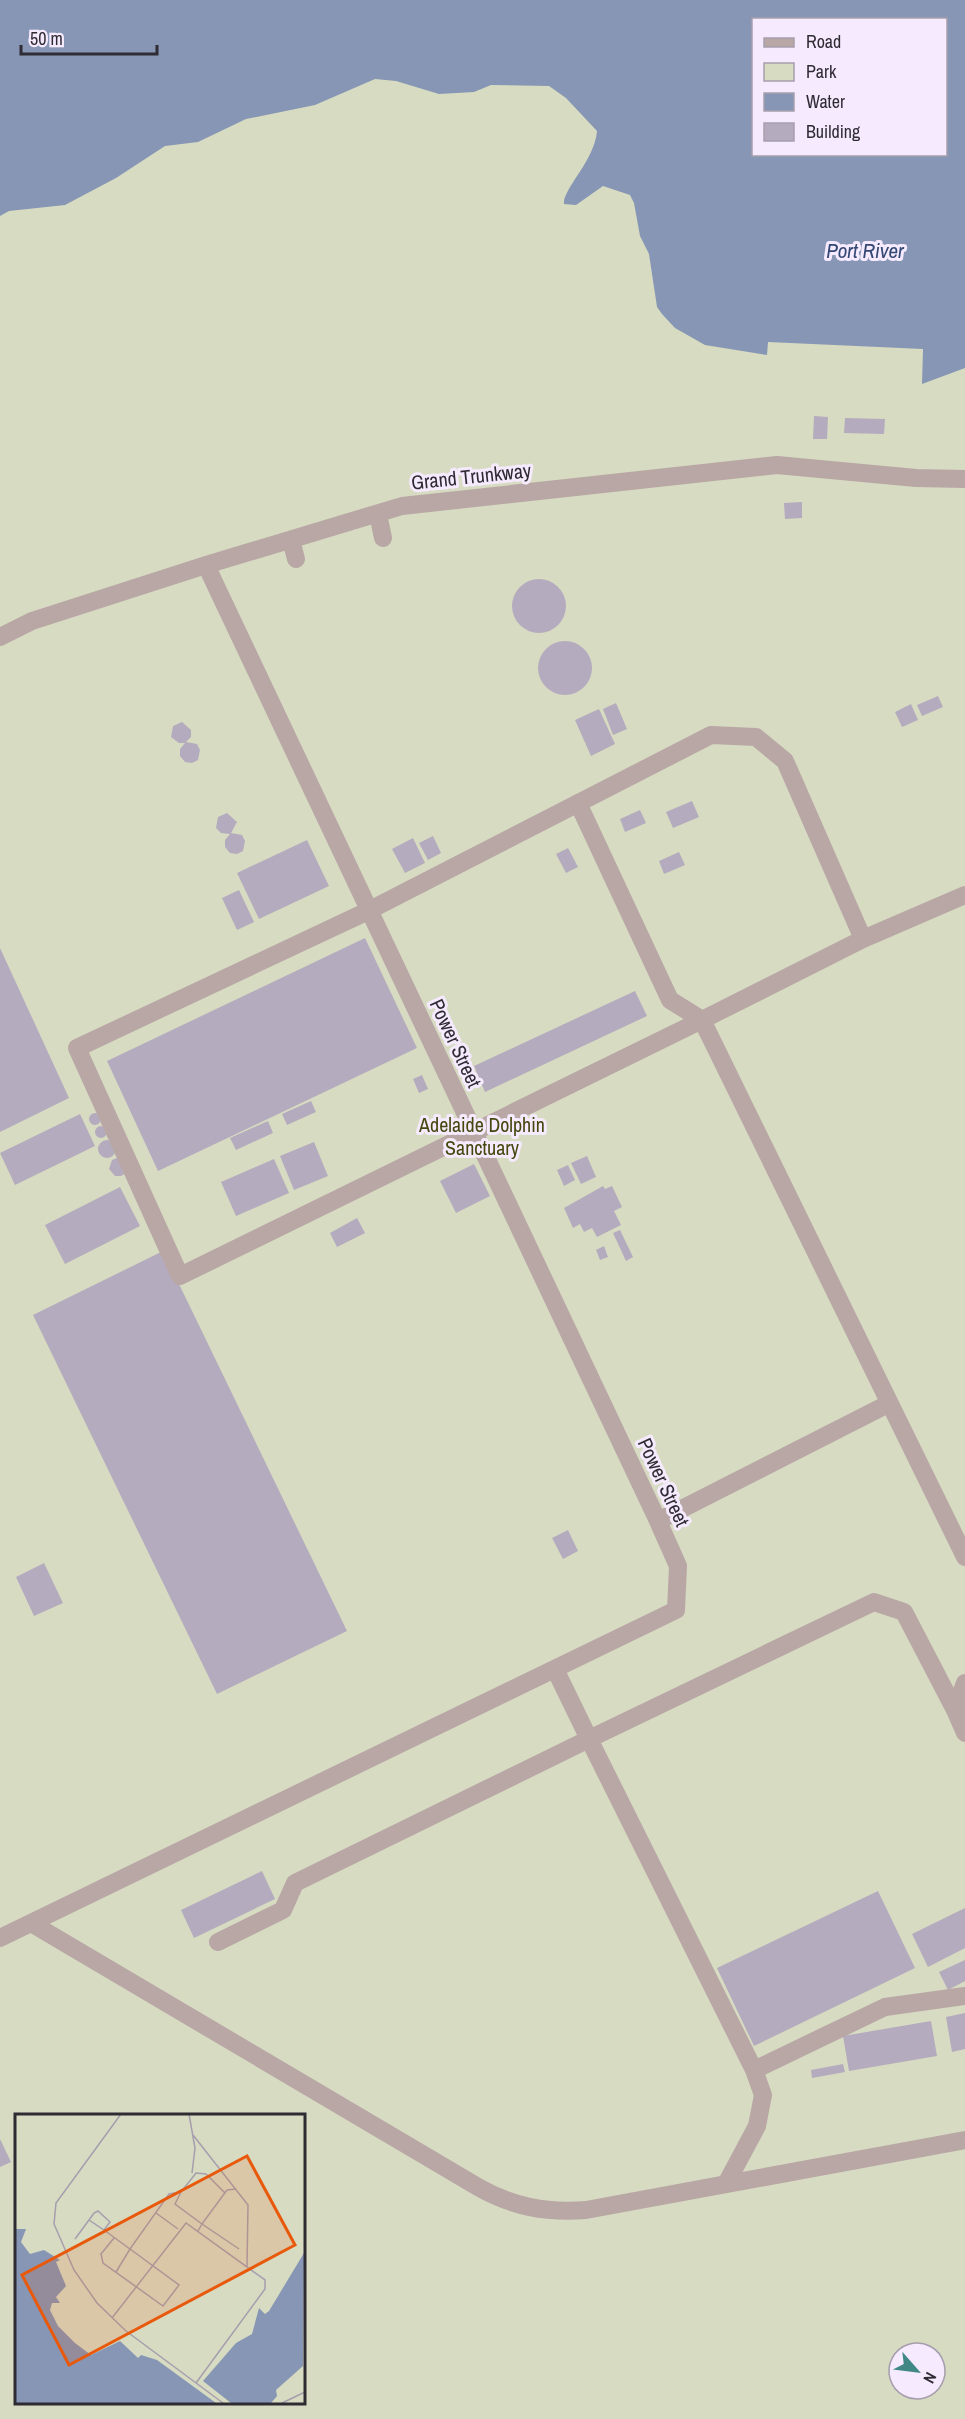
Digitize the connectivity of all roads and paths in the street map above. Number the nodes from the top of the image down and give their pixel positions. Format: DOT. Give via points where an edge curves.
graph roads {
  1 [pos="965,479"];
  2 [pos="378,514"];
  3 [pos="383,538"];
  4 [pos="291,540"];
  5 [pos="296,559"];
  6 [pos="206,565"];
  7 [pos="0,637"];
  8 [pos="578,803"];
  9 [pos="965,894"];
  10 [pos="368,911"];
  11 [pos="863,939"];
  12 [pos="702,1020"];
  13 [pos="473,1132"];
  14 [pos="888,1404"];
  15 [pos="658,1521"];
  16 [pos="965,1557"];
  17 [pos="555,1669"];
  18 [pos="965,1683"];
  19 [pos="955,1710"];
  20 [pos="965,1733"];
  21 [pos="589,1739"];
  22 [pos="31,1923"];
  23 [pos="0,1938"];
  24 [pos="218,1942"];
  25 [pos="965,1996"];
  26 [pos="754,2070"];
  27 [pos="965,2140"];
  28 [pos="726,2184"];
  1 -- 2 [label="lane, Grand Trunkway" via="777,465 402,506"];
  2 -- 3 [label="lane"];
  2 -- 4 [label="lane, Grand Trunkway"];
  4 -- 5 [label="lane"];
  4 -- 6 [label="lane, Grand Trunkway"];
  6 -- 7 [label="lane, Grand Trunkway" via="32,621"];
  6 -- 10 [label="lane, Power Street"];
  8 -- 10 [label="lane"];
  8 -- 11 [label="lane" via="711,735 756,737 785,761"];
  8 -- 12 [label="lane" via="670,1000"];
  9 -- 11 [label="lane"];
  10 -- 13 [label="lane, Power Street"];
  10 -- 13 [label="lane" via="77,1048 180,1276"];
  11 -- 12 [label="lane"];
  12 -- 13 [label="lane"];
  12 -- 14 [label="lane"];
  13 -- 15 [label="lane, Power Street"];
  14 -- 15 [label="lane"];
  14 -- 16 [label="lane"];
  15 -- 17 [label="lane, Power Street" via="678,1566 676,1610"];
  17 -- 21 [label="lane"];
  17 -- 22 [label="lane"];
  18 -- 19 [label="lane"];
  19 -- 20 [label="lane"];
  19 -- 21 [label="lane" via="904,1612 874,1602"];
  21 -- 24 [label="lane" via="295,1883 283,1910"];
  21 -- 26 [label="lane"];
  22 -- 23 [label="lane"];
  22 -- 28 [label="lane" via="507,2202 565,2211"];
  25 -- 26 [label="lane" via="885,2007"];
  26 -- 28 [label="lane" via="763,2095 757,2126"];
  27 -- 28 [label="lane"];
}
